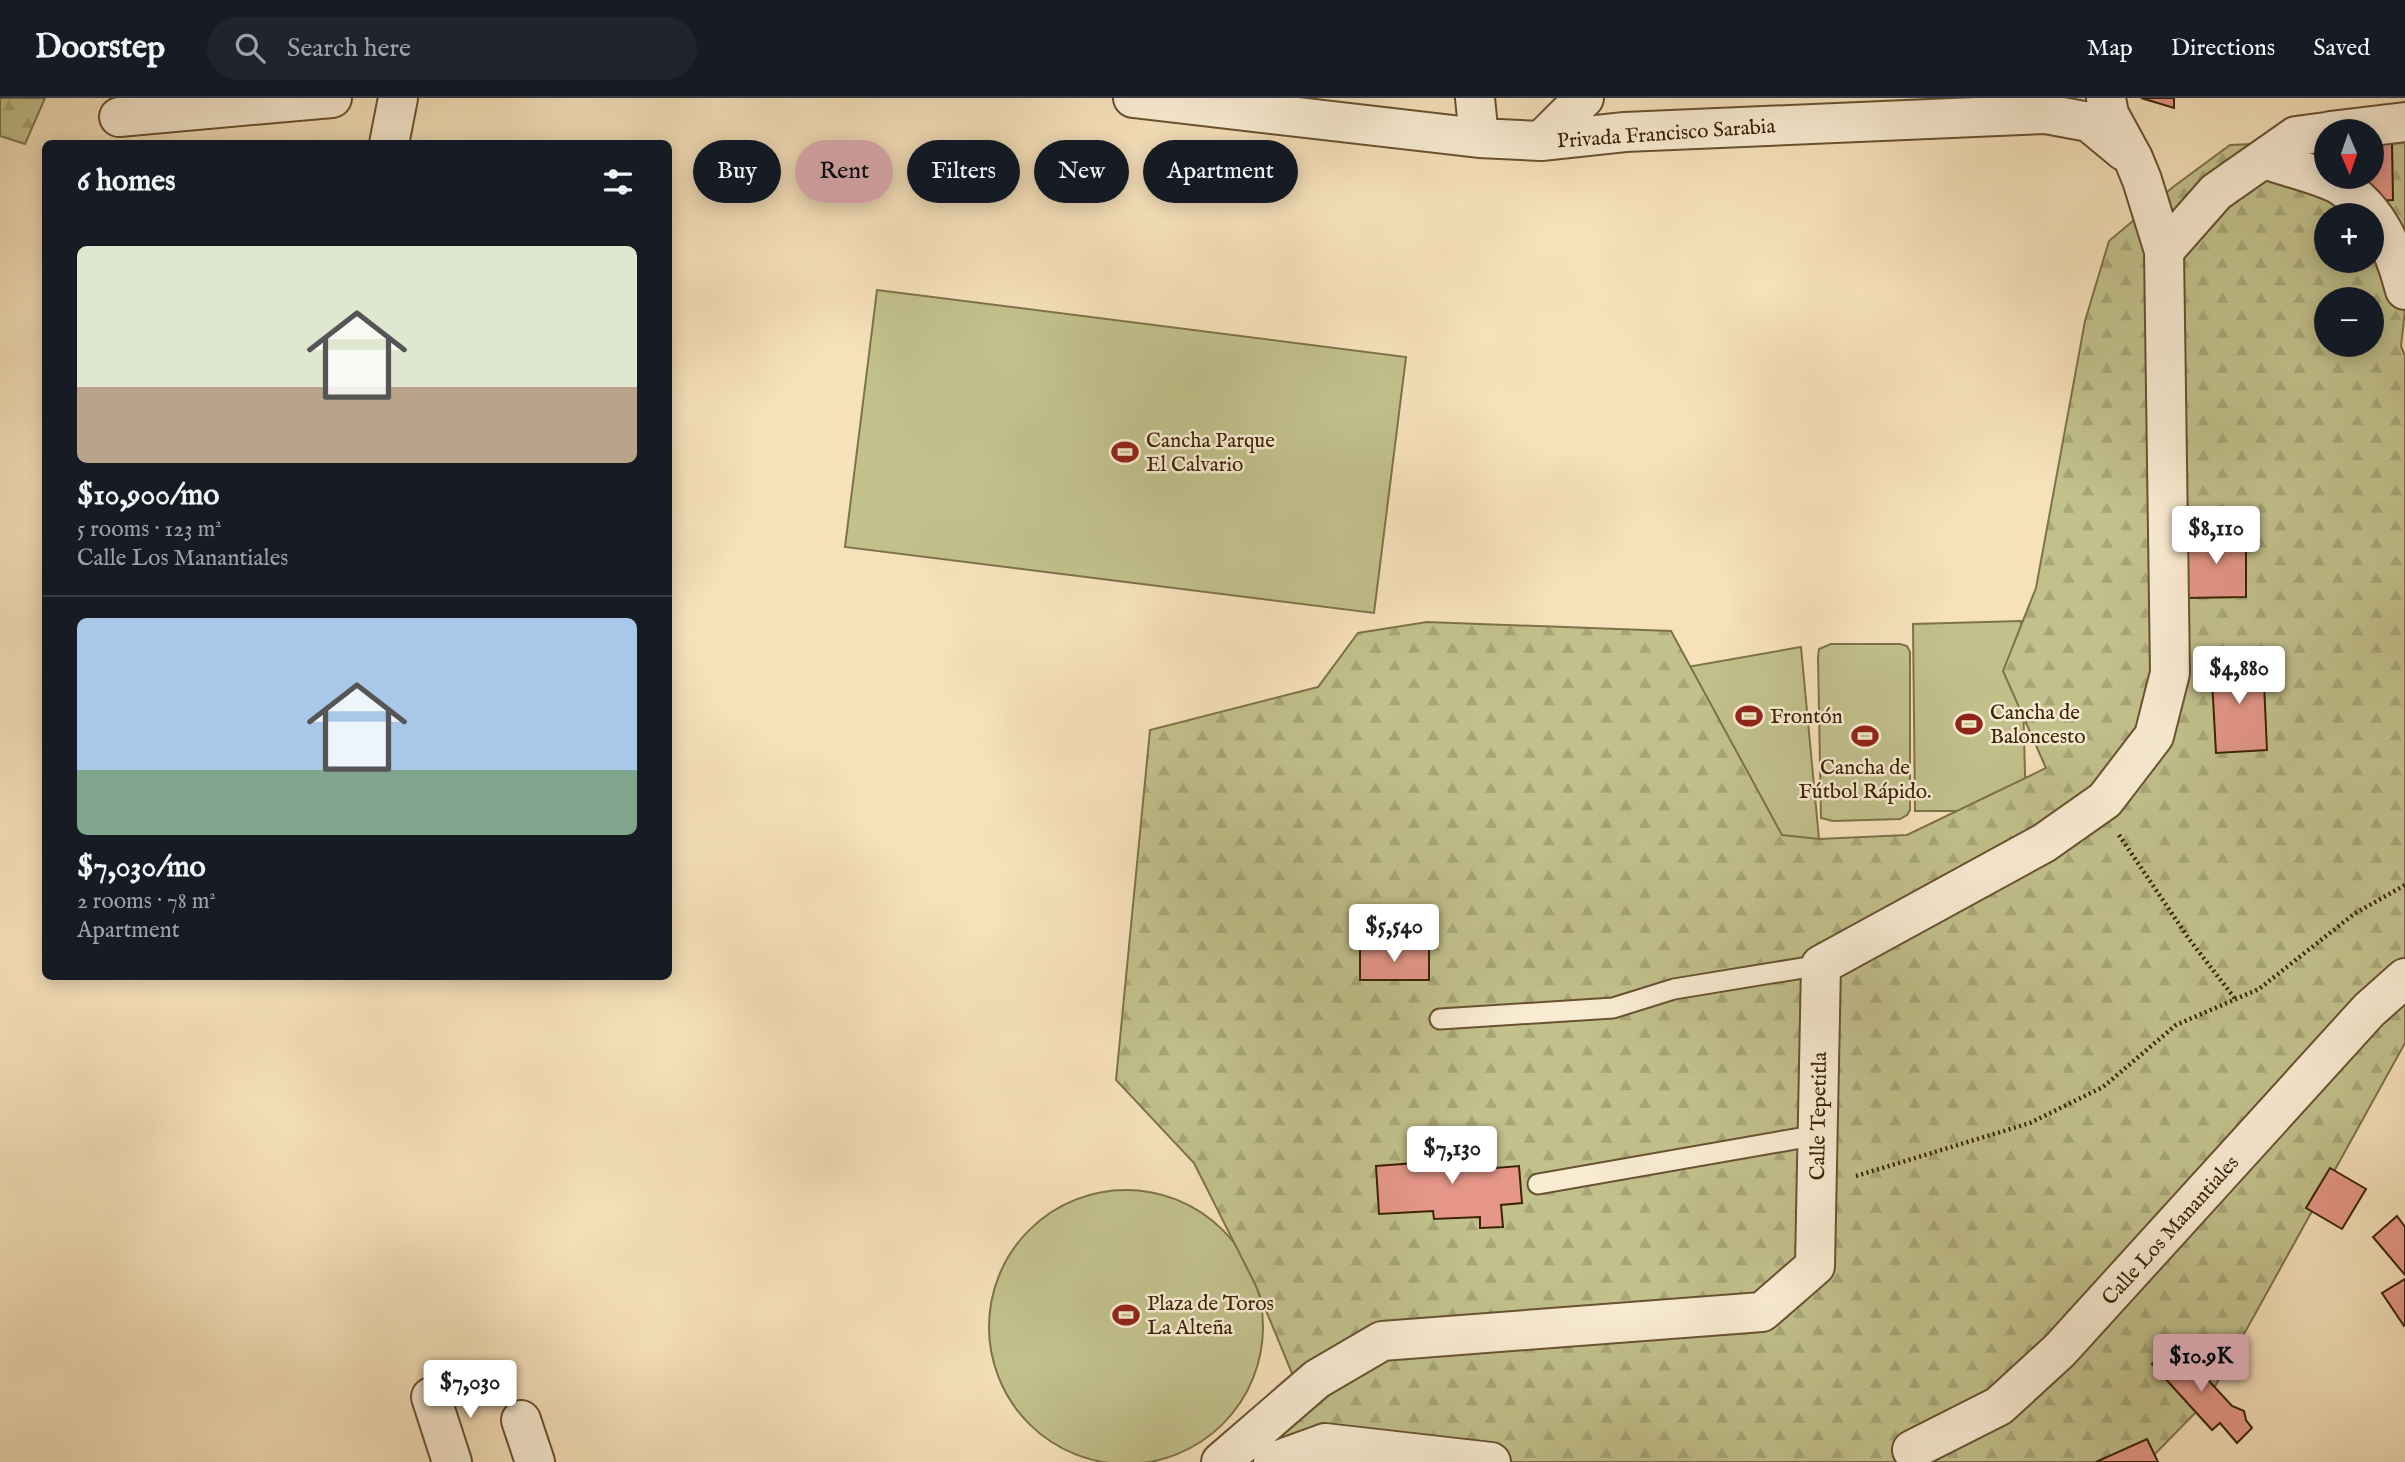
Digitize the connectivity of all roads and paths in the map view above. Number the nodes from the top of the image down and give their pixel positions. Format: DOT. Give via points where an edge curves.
graph roads {
  1 [pos="332,98"];
  2 [pos="398,98"];
  3 [pos="1133,98"];
  4 [pos="1475,98"];
  5 [pos="1584,98"];
  6 [pos="2106,98"];
  7 [pos="119,117"];
  8 [pos="2405,121"];
  9 [pos="2384,124"];
  10 [pos="2314,134"];
  11 [pos="1479,138"];
  12 [pos="390,140"];
  13 [pos="1541,141"];
  14 [pos="2133,158"];
  15 [pos="2264,159"];
  16 [pos="2164,251"];
  17 [pos="2405,290"];
  18 [pos="2135,861"];
  19 [pos="2405,885"];
  20 [pos="1821,965"];
  21 [pos="2405,978"];
  22 [pos="2236,1000"];
  23 [pos="1440,1019"];
  24 [pos="1818,1135"];
  25 [pos="1538,1184"];
  26 [pos="1816,1188"];
  27 [pos="431,1397"];
  28 [pos="521,1420"];
  29 [pos="1906,1458"];
  30 [pos="452,1462"];
  31 [pos="535,1462"];
  32 [pos="1222,1462"];
  33 [pos="1273,1462"];
  34 [pos="1491,1462"];
  1 -- 7 [label="street"];
  2 -- 12 [label="street"];
  3 -- 11 [label="street, Privada Francisco Sarabia"];
  4 -- 11 [label="street"];
  5 -- 13 [label="street"];
  6 -- 14 [label="street" via="2109,114"];
  8 -- 9 [label="street"];
  10 -- 15 [label="street" via="2296,136"];
  11 -- 13 [label="street, Privada Francisco Sarabia"];
  13 -- 14 [label="street, Privada Francisco Sarabia" via="1625,132 2046,114 2089,122"];
  14 -- 16 [label="street"];
  15 -- 16 [label="street" via="2216,191"];
  15 -- 17 [label="street" via="2340,185 2373,214 2395,253"];
  16 -- 20 [label="street" via="2170,673 2154,736 2105,800 2044,843"];
  18 -- 22 [label="path"];
  19 -- 22 [label="path" via="2354,914 2259,989"];
  20 -- 23 [label="lane" via="1674,989 1612,1008"];
  20 -- 24 [label="street, Calle Tepetitla"];
  21 -- 29 [label="street, Calle Los Manantiales" via="2369,1010 2060,1350 1999,1406"];
  22 -- 26 [label="path" via="2176,1026 2103,1087 2030,1123"];
  24 -- 25 [label="lane"];
  24 -- 26 [label="street, Calle Tepetitla"];
  26 -- 32 [label="street, Calle Tepetitla" via="1815,1266 1762,1312 1382,1341 1317,1378"];
  27 -- 30 [label="street"];
  28 -- 31 [label="street"];
  33 -- 34 [label="street" via="1325,1443"];
}
